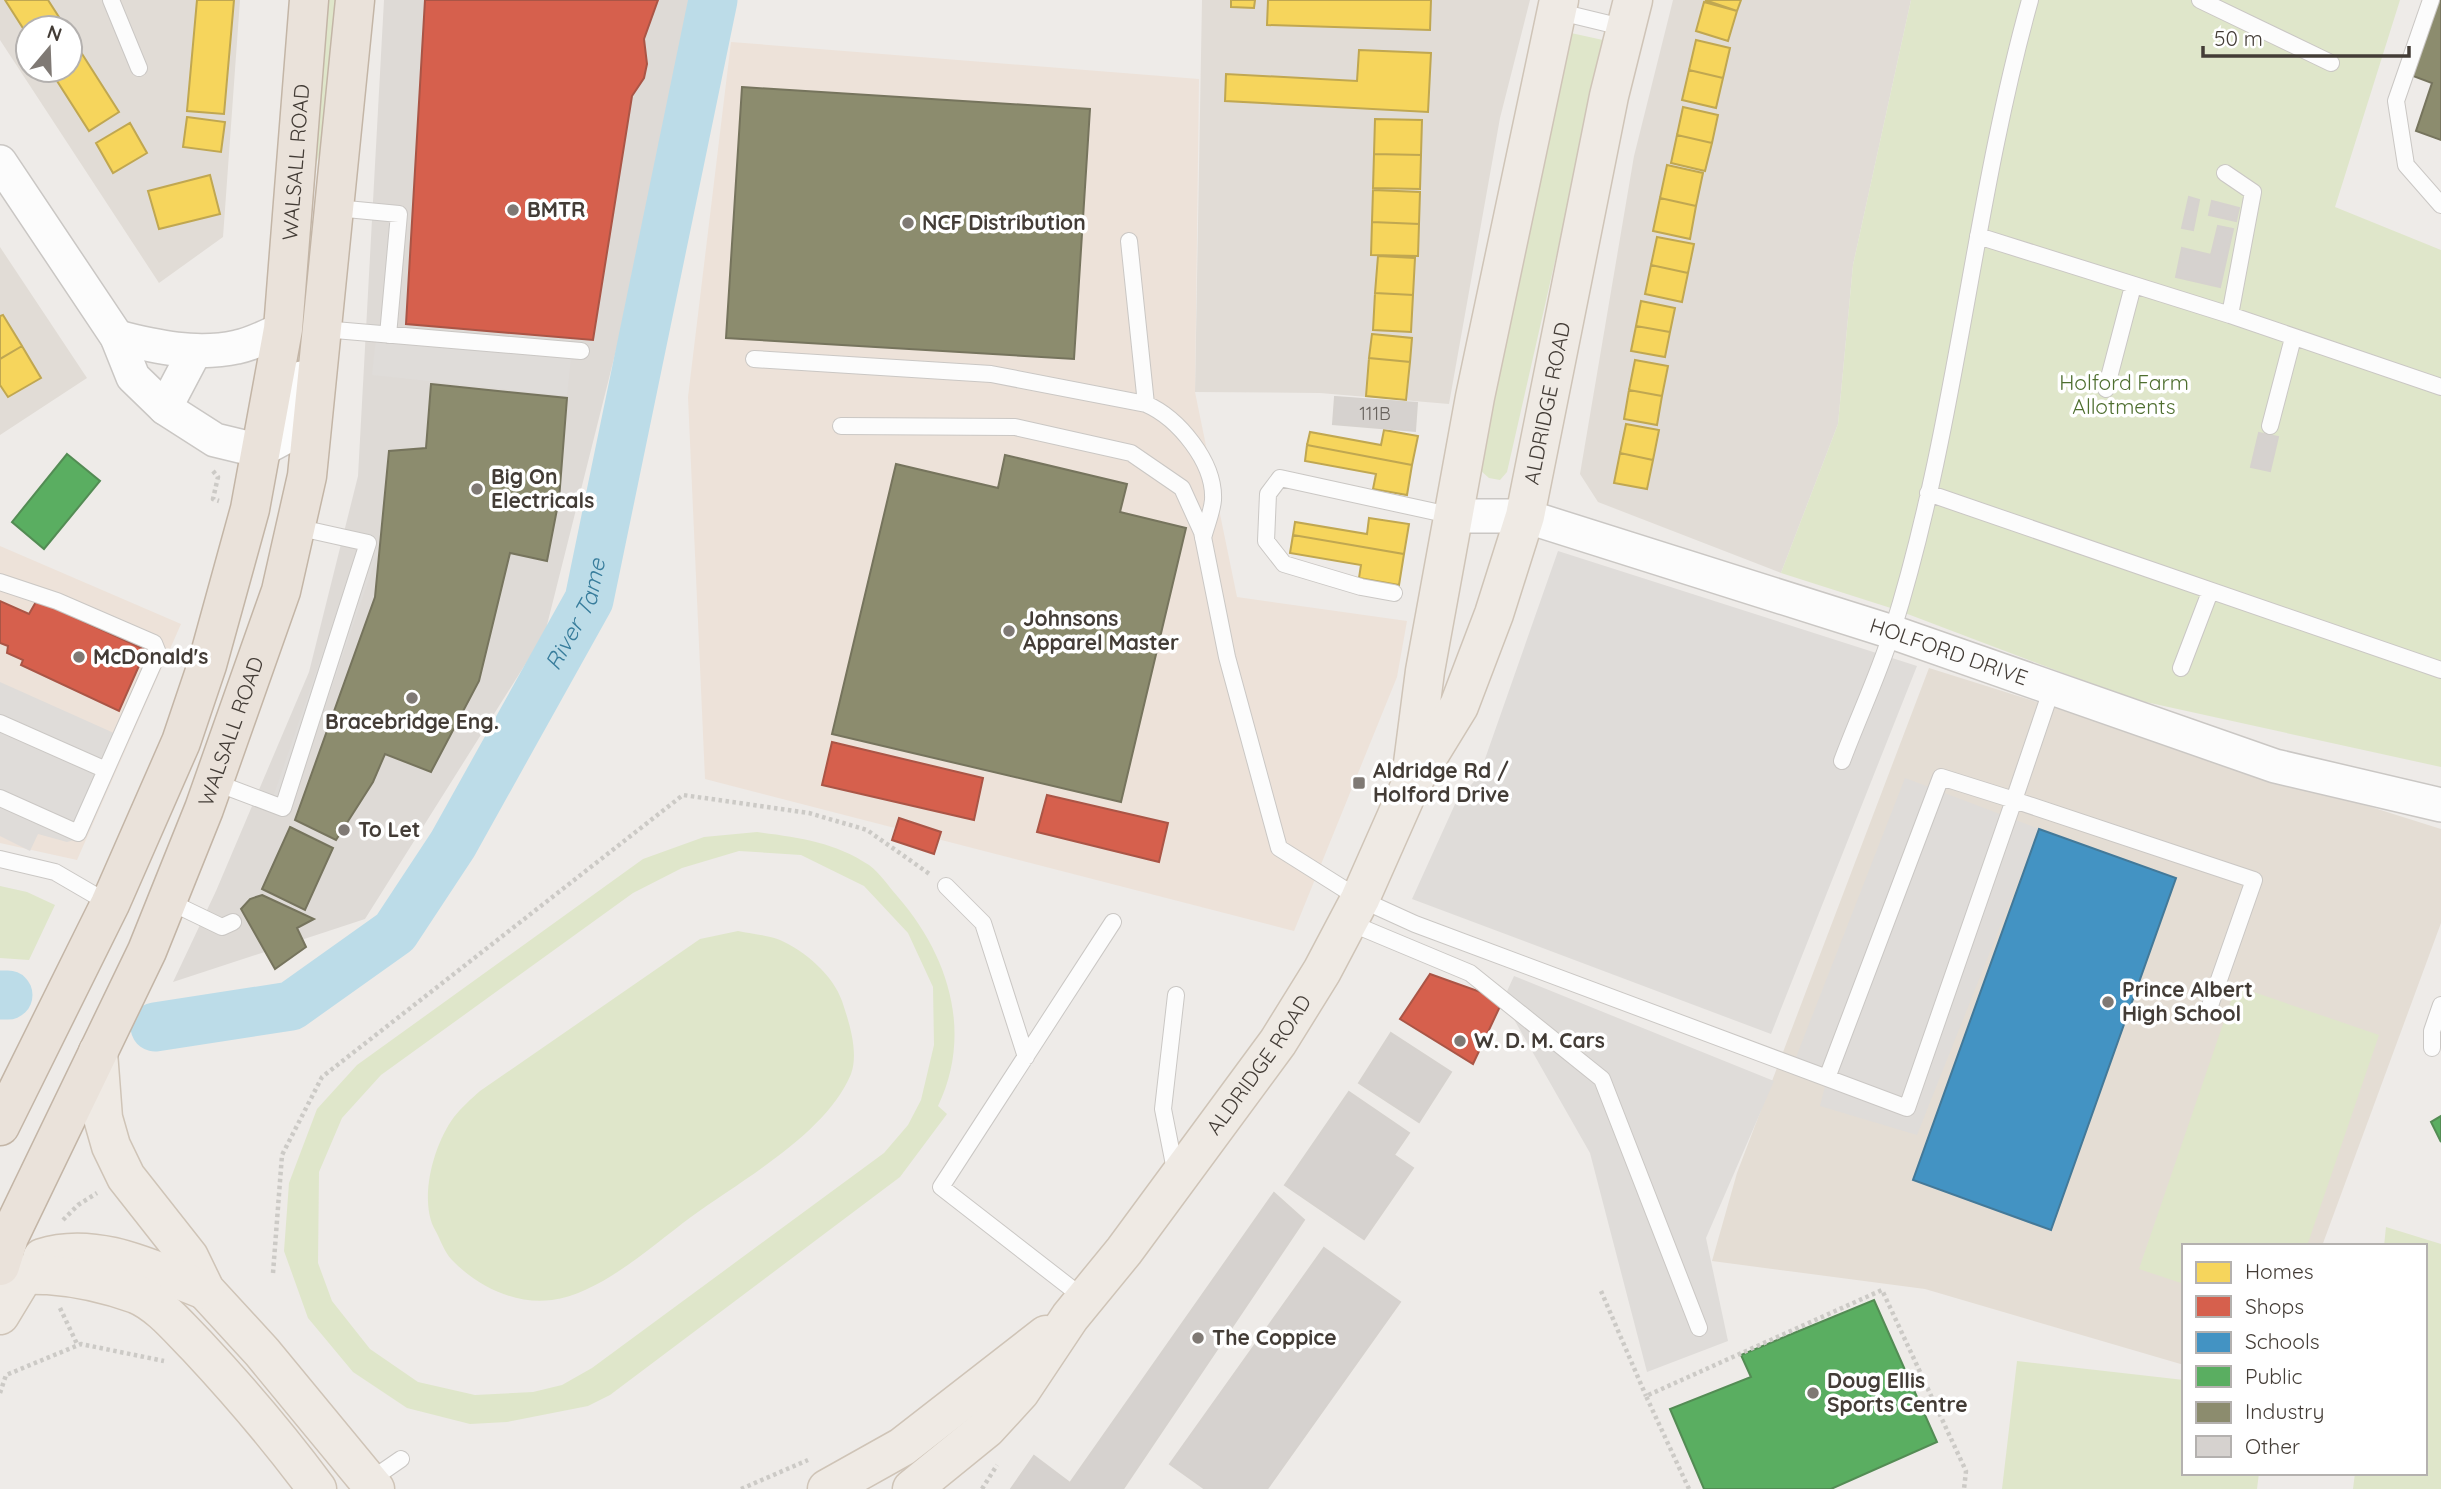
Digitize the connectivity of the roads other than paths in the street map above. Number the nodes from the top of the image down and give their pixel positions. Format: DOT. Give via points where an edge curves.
graph roads {
  1 [pos="111,0"];
  2 [pos="309,0"];
  3 [pos="355,0"];
  4 [pos="2030,0"];
  5 [pos="2200,0"];
  6 [pos="2431,0"];
  7 [pos="1557,6"];
  8 [pos="1630,14"];
  9 [pos="2331,63"];
  10 [pos="139,68"];
  11 [pos="0,162"];
  12 [pos="341,162"];
  13 [pos="2225,173"];
  14 [pos="11,202"];
  15 [pos="2441,205"];
  16 [pos="336,208"];
  17 [pos="1978,236"];
  18 [pos="1129,241"];
  19 [pos="2133,286"];
  20 [pos="2230,315"];
  21 [pos="283,329"];
  22 [pos="323,330"];
  23 [pos="388,335"];
  24 [pos="117,337"];
  25 [pos="2293,338"];
  26 [pos="195,351"];
  27 [pos="581,351"];
  28 [pos="754,359"];
  29 [pos="2441,387"];
  30 [pos="2106,389"];
  31 [pos="1146,404"];
  32 [pos="165,408"];
  33 [pos="841,426"];
  34 [pos="2270,426"];
  35 [pos="263,449"];
  36 [pos="1928,493"];
  37 [pos="1454,516"];
  38 [pos="1525,516"];
  39 [pos="296,527"];
  40 [pos="1203,538"];
  41 [pos="0,582"];
  42 [pos="2210,592"];
  43 [pos="1394,593"];
  44 [pos="1892,632"];
  45 [pos="2181,668"];
  46 [pos="2441,670"];
  47 [pos="2052,688"];
  48 [pos="0,723"];
  49 [pos="1842,761"];
  50 [pos="106,770"];
  51 [pos="214,782"];
  52 [pos="1410,786"];
  53 [pos="0,798"];
  54 [pos="2014,800"];
  55 [pos="2441,805"];
  56 [pos="0,859"];
  57 [pos="946,886"];
  58 [pos="168,901"];
  59 [pos="110,904"];
  60 [pos="1354,911"];
  61 [pos="233,922"];
  62 [pos="1113,922"];
  63 [pos="1176,995"];
  64 [pos="2441,1005"];
  65 [pos="2207,1014"];
  66 [pos="2432,1048"];
  67 [pos="98,1052"];
  68 [pos="1026,1057"];
  69 [pos="1827,1078"];
  70 [pos="5,1102"];
  71 [pos="1177,1180"];
  72 [pos="1675,1271"];
  73 [pos="6,1272"];
  74 [pos="205,1290"];
  75 [pos="1077,1308"];
  76 [pos="0,1315"];
  77 [pos="902,1447"];
  78 [pos="401,1459"];
  79 [pos="372,1485"];
  80 [pos="926,1485"];
  81 [pos="317,1489"];
  82 [pos="827,1489"];
  1 -- 10 [label="lane"];
  2 -- 21 [label="highway, WALSALL ROAD"];
  3 -- 12 [label="highway, WALSALL ROAD"];
  4 -- 17 [label="lane" via="2011,69"];
  5 -- 9 [label="lane"];
  6 -- 15 [label="lane" via="2396,101 2406,164"];
  7 -- 8 [label="lane"];
  7 -- 37 [label="main road, ALDRIDGE ROAD"];
  8 -- 38 [label="main road, ALDRIDGE ROAD" via="1609,96"];
  11 -- 14 [label="street"];
  12 -- 16 [label="highway, WALSALL ROAD"];
  12 -- 35 [label="street, WALSALL ROAD" via="291,434"];
  13 -- 20 [label="lane" via="2253,192"];
  14 -- 24 [label="street"];
  16 -- 22 [label="highway, WALSALL ROAD"];
  16 -- 23 [label="lane" via="399,214"];
  17 -- 19 [label="lane"];
  17 -- 36 [label="lane"];
  18 -- 31 [label="lane"];
  19 -- 20 [label="lane"];
  19 -- 30 [label="lane"];
  20 -- 25 [label="lane"];
  21 -- 26 [label="street" via="238,347"];
  21 -- 35 [label="highway, WALSALL ROAD"];
  22 -- 23 [label="lane"];
  22 -- 39 [label="highway, WALSALL ROAD" via="307,476"];
  23 -- 27 [label="lane"];
  24 -- 26 [label="street"];
  24 -- 32 [label="street" via="134,377"];
  25 -- 29 [label="lane"];
  25 -- 34 [label="lane"];
  26 -- 32 [label="street"];
  28 -- 31 [label="lane" via="991,374"];
  31 -- 40 [label="lane" via="1165,412 1183,428 1209,476 1213,500"];
  32 -- 35 [label="street" via="215,439"];
  33 -- 40 [label="lane" via="1015,427 1131,453 1182,488"];
  35 -- 59 [label="highway, WALSALL ROAD" via="217,628 181,742"];
  36 -- 42 [label="lane"];
  36 -- 44 [label="lane"];
  37 -- 38 [label="street, HOLFORD DRIVE"];
  37 -- 43 [label="lane" via="1280,478 1268,494 1266,541 1284,564"];
  37 -- 52 [label="main road, ALDRIDGE ROAD"];
  38 -- 44 [label="street, HOLFORD DRIVE"];
  38 -- 52 [label="main road, ALDRIDGE ROAD" via="1459,706"];
  39 -- 51 [label="highway, WALSALL ROAD" via="281,591"];
  39 -- 51 [label="lane" via="368,543 288,794 283,808"];
  40 -- 60 [label="lane" via="1227,657 1279,848"];
  41 -- 50 [label="lane" via="154,643 158,653"];
  42 -- 45 [label="lane"];
  42 -- 46 [label="lane"];
  44 -- 47 [label="street, HOLFORD DRIVE"];
  44 -- 49 [label="lane"];
  47 -- 54 [label="lane"];
  47 -- 55 [label="street, HOLFORD DRIVE" via="2275,766"];
  48 -- 50 [label="lane"];
  50 -- 53 [label="lane" via="78,834"];
  51 -- 58 [label="highway, WALSALL ROAD"];
  52 -- 60 [label="main road, ALDRIDGE ROAD"];
  54 -- 65 [label="lane" via="2254,880"];
  54 -- 69 [label="lane" via="1941,777"];
  54 -- 69 [label="lane" via="1906,1108"];
  56 -- 59 [label="lane" via="55,872"];
  57 -- 68 [label="lane" via="984,923"];
  58 -- 61 [label="lane" via="222,927"];
  58 -- 67 [label="highway, WALSALL ROAD"];
  59 -- 70 [label="highway, WALSALL ROAD"];
  60 -- 69 [label="lane" via="1415,925"];
  60 -- 71 [label="main road, ALDRIDGE ROAD" via="1278,1042"];
  60 -- 72 [label="lane" via="1470,972 1602,1079 1699,1328"];
  62 -- 68 [label="lane"];
  63 -- 71 [label="lane" via="1163,1108"];
  64 -- 66 [label="lane"];
  67 -- 73 [label="highway, WALSALL ROAD" via="9,1237"];
  67 -- 74 [label="main road" via="103,1118 111,1146 126,1177 189,1257"];
  68 -- 75 [label="lane" via="942,1187"];
  71 -- 75 [label="main road, ALDRIDGE ROAD"];
  73 -- 74 [label="main road" via="48,1256 90,1254 120,1258"];
  73 -- 76 [label="main road"];
  73 -- 81 [label="main road" via="82,1279 139,1295 158,1309 272,1428"];
  74 -- 79 [label="main road"];
  75 -- 77 [label="main road, ALDRIDGE ROAD"];
  75 -- 80 [label="main road, ALDRIDGE ROAD" via="1006,1409"];
  77 -- 80 [label="street, ALDRIDGE ROAD"];
  77 -- 82 [label="main road, ALDRIDGE ROAD"];
  78 -- 79 [label="lane"];
}
